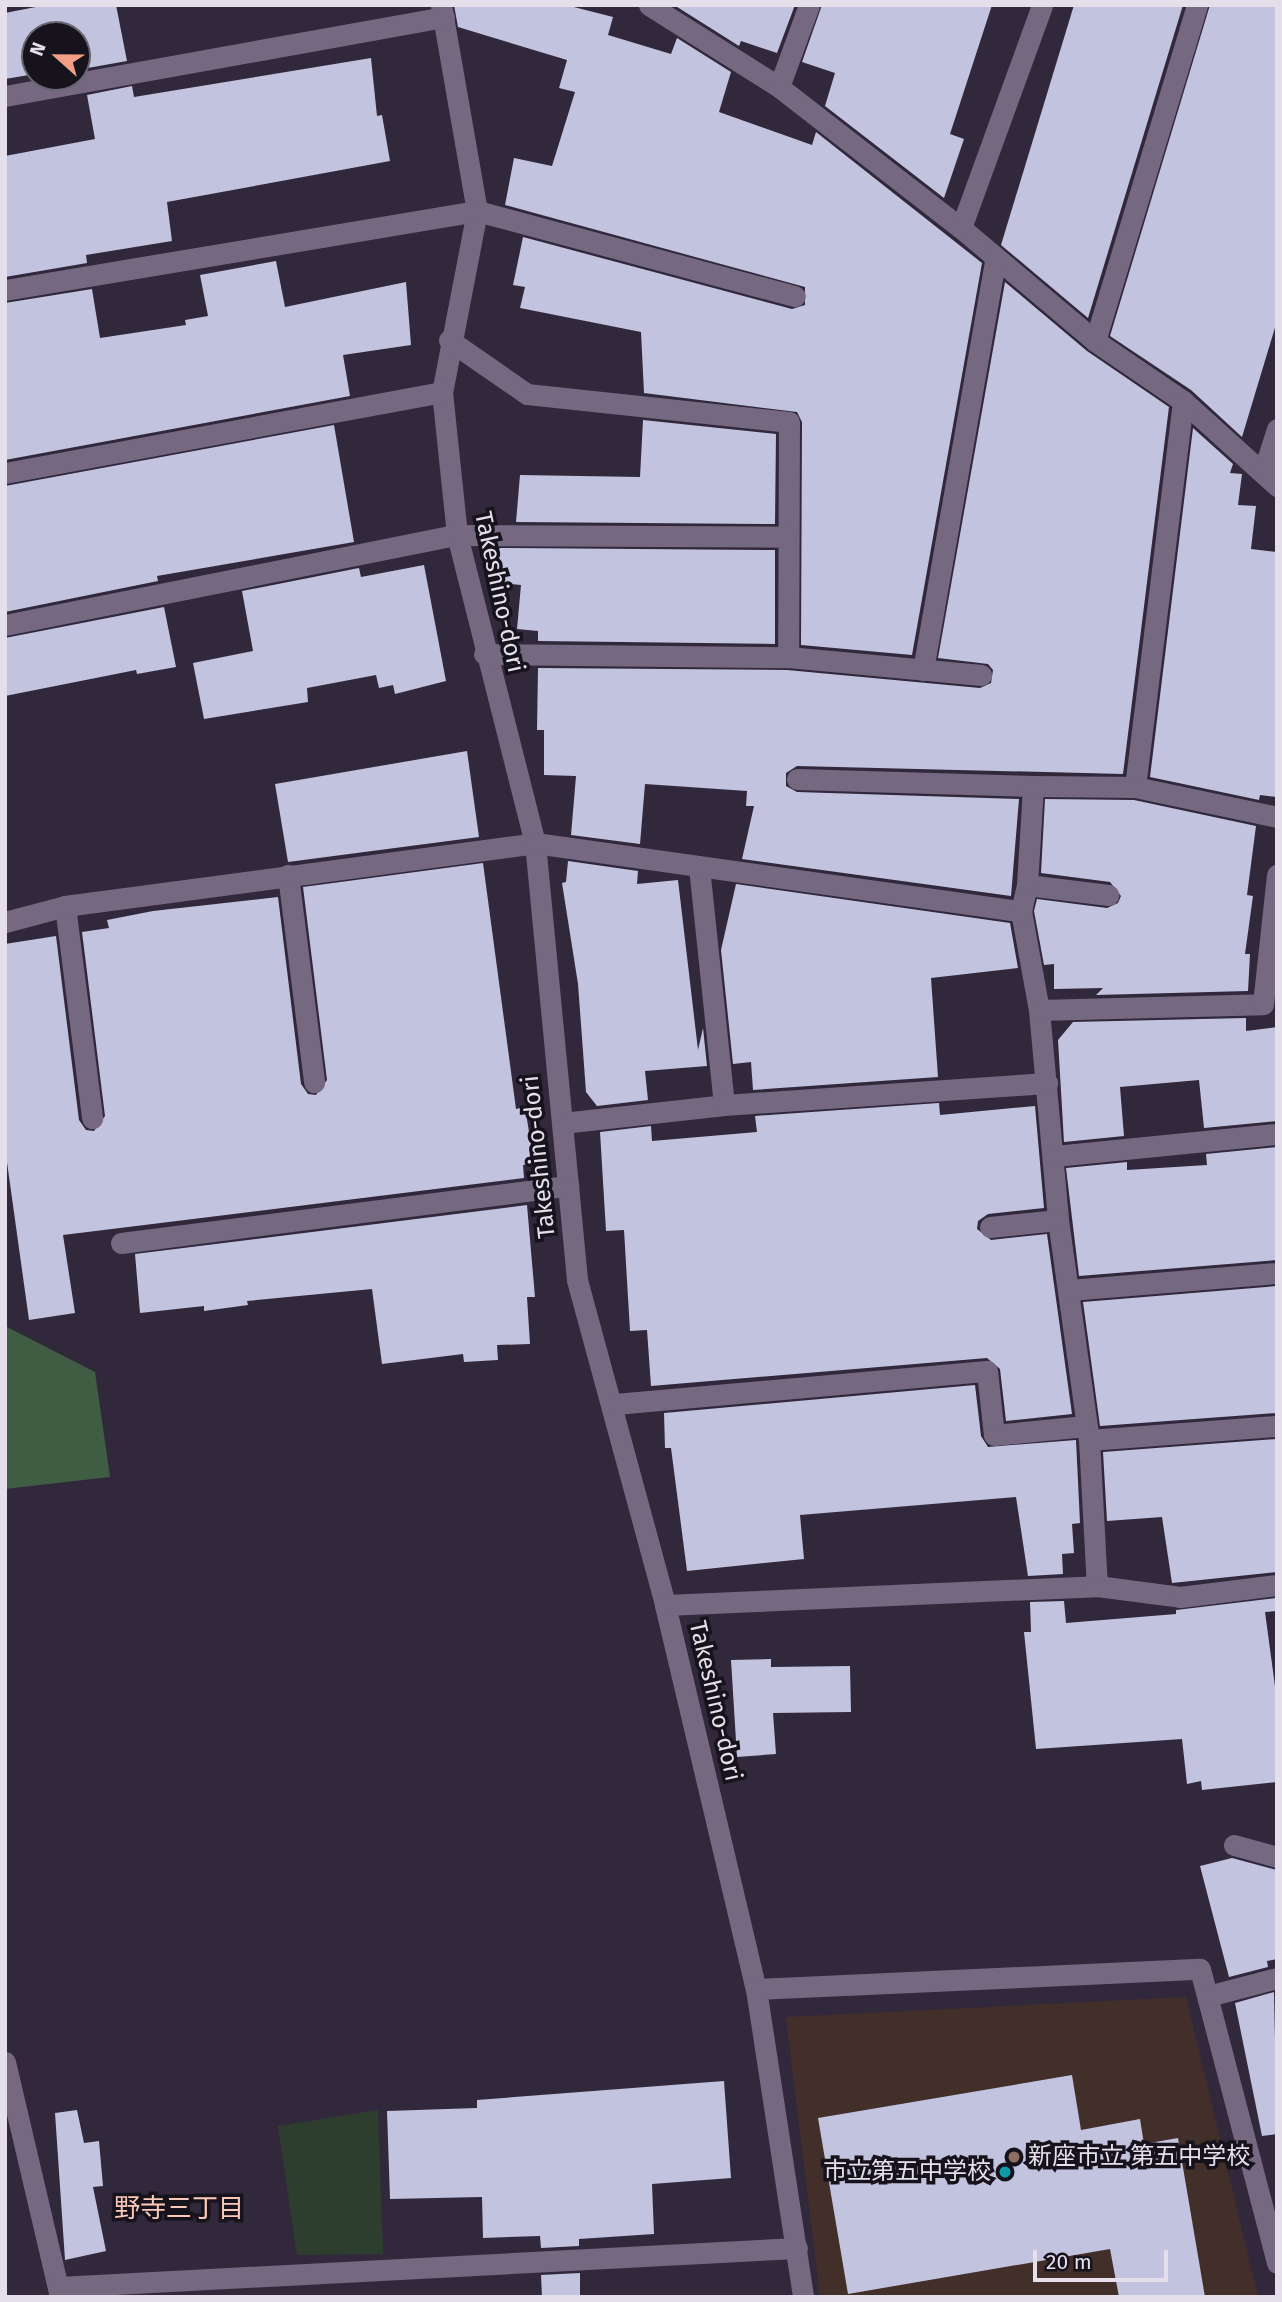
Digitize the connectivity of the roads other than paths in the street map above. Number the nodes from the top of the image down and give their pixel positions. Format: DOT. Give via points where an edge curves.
graph roads {
  1 [pos="649,5"];
  2 [pos="809,5"];
  3 [pos="1042,5"];
  4 [pos="1196,5"];
  5 [pos="443,11"];
  6 [pos="779,87"];
  7 [pos="5,96"];
  8 [pos="477,211"];
  9 [pos="961,228"];
  10 [pos="996,257"];
  11 [pos="5,290"];
  12 [pos="795,296"];
  13 [pos="449,340"];
  14 [pos="1095,341"];
  15 [pos="442,392"];
  16 [pos="1183,401"];
  17 [pos="1277,429"];
  18 [pos="5,473"];
  19 [pos="1271,478"];
  20 [pos="457,535"];
  21 [pos="786,537"];
  22 [pos="5,625"];
  23 [pos="484,654"];
  24 [pos="788,657"];
  25 [pos="923,670"];
  26 [pos="981,675"];
  27 [pos="797,779"];
  28 [pos="1033,786"];
  29 [pos="1135,787"];
  30 [pos="1277,817"];
  31 [pos="535,844"];
  32 [pos="699,867"];
  33 [pos="288,875"];
  34 [pos="1277,875"];
  35 [pos="1027,885"];
  36 [pos="1108,895"];
  37 [pos="65,906"];
  38 [pos="1021,911"];
  39 [pos="5,922"];
  40 [pos="1039,1010"];
  41 [pos="314,1082"];
  42 [pos="1047,1083"];
  43 [pos="724,1105"];
  44 [pos="92,1118"];
  45 [pos="562,1123"];
  46 [pos="1277,1134"];
  47 [pos="1055,1156"];
  48 [pos="568,1186"];
  49 [pos="1058,1220"];
  50 [pos="990,1227"];
  51 [pos="121,1243"];
  52 [pos="1277,1273"];
  53 [pos="1069,1290"];
  54 [pos="615,1404"];
  55 [pos="1277,1426"];
  56 [pos="1088,1433"];
  57 [pos="1277,1585"];
  58 [pos="1097,1586"];
  59 [pos="666,1605"];
  60 [pos="1234,1845"];
  61 [pos="1277,1857"];
  62 [pos="1277,1978"];
  63 [pos="756,1989"];
  64 [pos="1208,1996"];
  65 [pos="5,2062"];
  66 [pos="797,2248"];
  67 [pos="1277,2263"];
  68 [pos="60,2292"];
  69 [pos="803,2297"];
  1 -- 6 [label="street"];
  2 -- 6 [label="street"];
  3 -- 9 [label="street"];
  4 -- 14 [label="street"];
  5 -- 7 [label="street"];
  5 -- 8 [label="street, Takeshino-dori"];
  6 -- 9 [label="street"];
  8 -- 11 [label="street"];
  8 -- 12 [label="street"];
  8 -- 13 [label="street, Takeshino-dori"];
  9 -- 10 [label="street"];
  10 -- 14 [label="street"];
  10 -- 25 [label="street"];
  13 -- 15 [label="street, Takeshino-dori"];
  13 -- 21 [label="street" via="527,394 789,422"];
  14 -- 16 [label="street"];
  15 -- 18 [label="street"];
  15 -- 20 [label="street, Takeshino-dori"];
  16 -- 19 [label="street"];
  16 -- 29 [label="street"];
  17 -- 19 [label="street"];
  20 -- 21 [label="street"];
  20 -- 22 [label="street"];
  20 -- 23 [label="street, Takeshino-dori"];
  21 -- 24 [label="street"];
  23 -- 24 [label="street"];
  23 -- 31 [label="street, Takeshino-dori"];
  24 -- 25 [label="street"];
  25 -- 26 [label="street"];
  27 -- 28 [label="street"];
  28 -- 29 [label="street"];
  28 -- 35 [label="street"];
  29 -- 30 [label="street"];
  31 -- 32 [label="street"];
  31 -- 33 [label="street"];
  31 -- 45 [label="street, Takeshino-dori"];
  32 -- 38 [label="street"];
  32 -- 43 [label="street"];
  33 -- 37 [label="street"];
  33 -- 41 [label="street"];
  34 -- 40 [label="street" via="1263,1004"];
  35 -- 36 [label="street"];
  35 -- 38 [label="street"];
  37 -- 39 [label="street"];
  37 -- 44 [label="street"];
  38 -- 40 [label="street"];
  40 -- 42 [label="street"];
  42 -- 43 [label="street"];
  42 -- 47 [label="street"];
  43 -- 45 [label="street"];
  45 -- 48 [label="street, Takeshino-dori"];
  46 -- 47 [label="street"];
  47 -- 49 [label="street"];
  48 -- 51 [label="street"];
  48 -- 54 [label="street, Takeshino-dori" via="577,1280"];
  49 -- 50 [label="street"];
  49 -- 53 [label="street"];
  52 -- 53 [label="street"];
  53 -- 56 [label="street"];
  54 -- 56 [label="street" via="987,1371 994,1435"];
  54 -- 59 [label="street, Takeshino-dori"];
  55 -- 56 [label="street"];
  56 -- 58 [label="street"];
  57 -- 58 [label="street" via="1180,1597"];
  58 -- 59 [label="street"];
  59 -- 63 [label="street, Takeshino-dori"];
  60 -- 61 [label="street"];
  62 -- 64 [label="street"];
  63 -- 64 [label="street" via="1200,1969"];
  63 -- 66 [label="street, Takeshino-dori"];
  64 -- 67 [label="street"];
  65 -- 68 [label="street"];
  66 -- 68 [label="street"];
  66 -- 69 [label="street, Takeshino-dori"];
}
